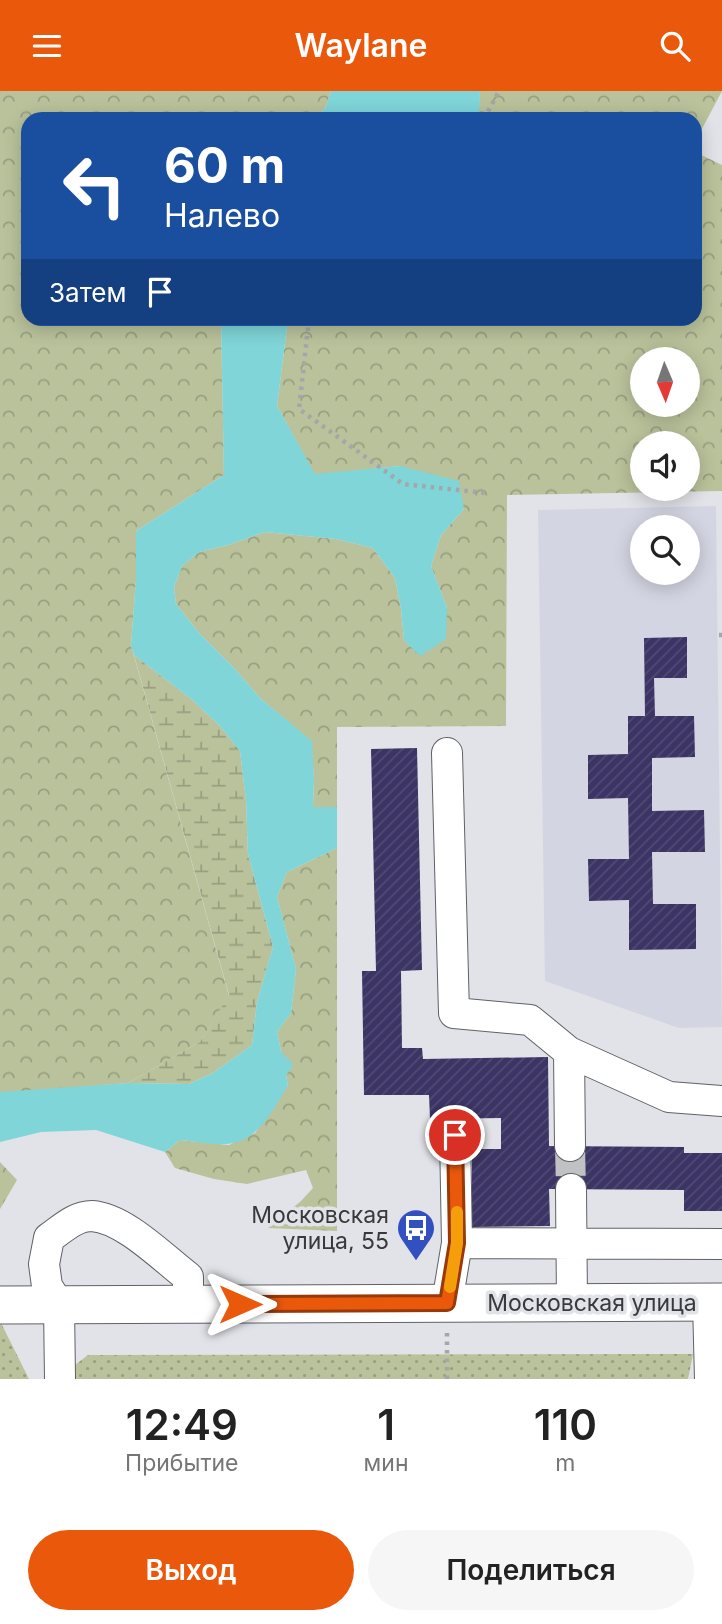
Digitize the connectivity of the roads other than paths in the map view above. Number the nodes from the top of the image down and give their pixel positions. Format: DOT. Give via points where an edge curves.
graph roads {
  1 [pos="447,753"];
  2 [pos="569,1052"];
  3 [pos="722,1101"];
  4 [pos="455,1135"];
  5 [pos="570,1146"];
  6 [pos="571,1189"];
  7 [pos="457,1243"];
  8 [pos="571,1244"];
  9 [pos="722,1244"];
  10 [pos="715,1302"];
  11 [pos="447,1303"];
  12 [pos="572,1303"];
  13 [pos="188,1304"];
  14 [pos="0,1305"];
  15 [pos="59,1305"];
  16 [pos="60,1379"];
  17 [pos="710,1379"];
  1 -- 2 [label="street" via="454,1013 530,1020"];
  2 -- 3 [label="street" via="669,1097"];
  2 -- 5 [label="street"];
  4 -- 7 [label="street"];
  6 -- 8 [label="street"];
  7 -- 8 [label="street"];
  7 -- 11 [label="street"];
  8 -- 9 [label="street"];
  8 -- 12 [label="street"];
  10 -- 12 [label="main road, Московская улица"];
  10 -- 17 [label="street"];
  11 -- 12 [label="main road, Московская улица"];
  11 -- 13 [label="main road, Московская улица"];
  13 -- 15 [label="main road, Московская улица"];
  13 -- 15 [label="street" via="188,1277 118,1224 92,1216 71,1221 49,1238 44,1264 47,1286"];
  14 -- 15 [label="main road, Московская улица"];
  15 -- 16 [label="street"];
}
